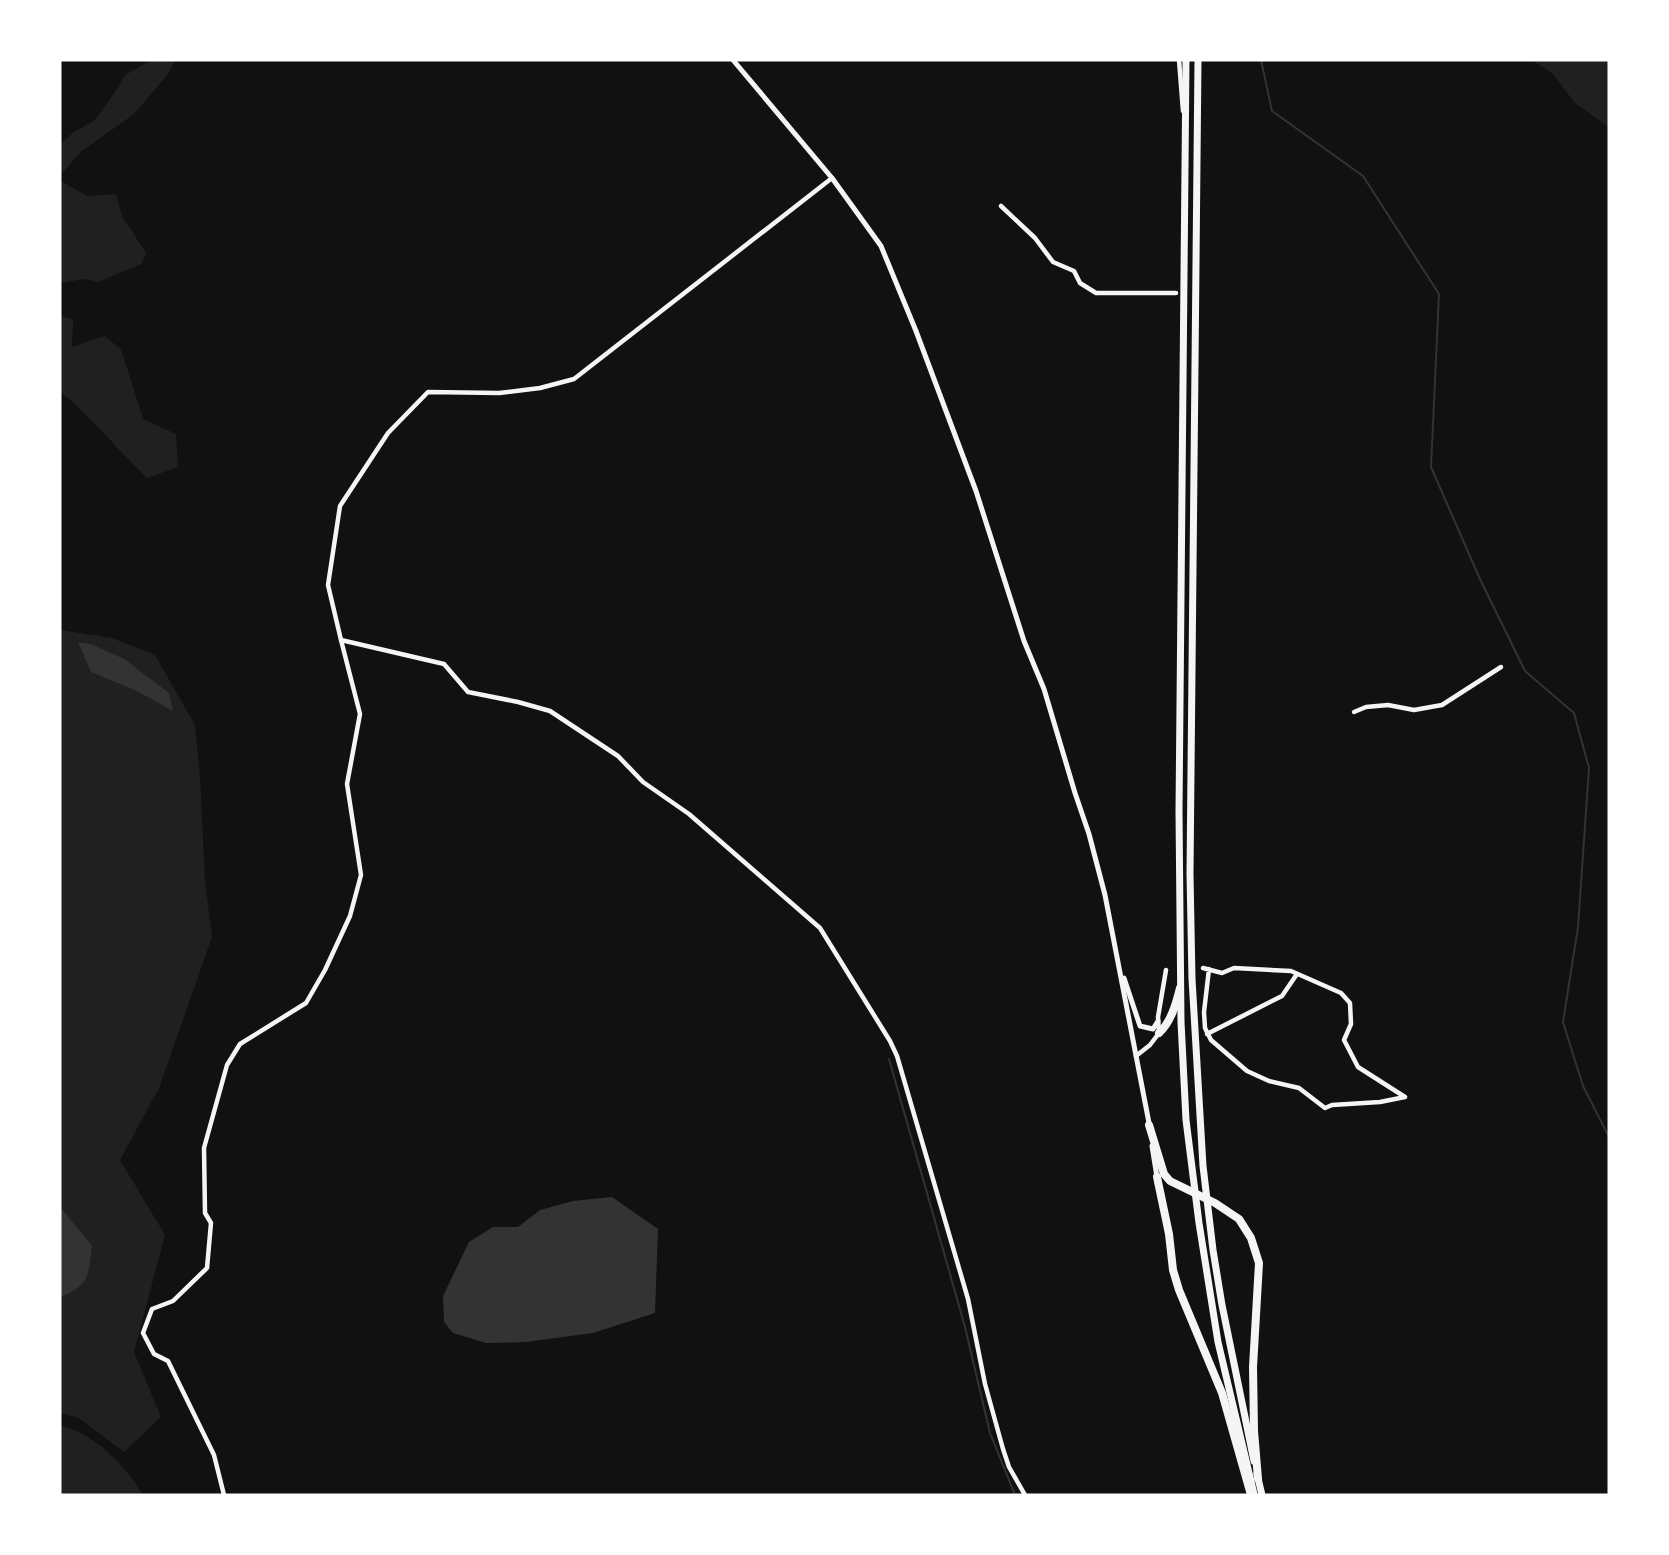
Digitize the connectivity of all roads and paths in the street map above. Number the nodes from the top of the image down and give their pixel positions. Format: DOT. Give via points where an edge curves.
graph roads {
  1 [pos="734,60"];
  2 [pos="1179,60"];
  3 [pos="1186,60"];
  4 [pos="1198,60"];
  5 [pos="1185,149"];
  6 [pos="832,178"];
  7 [pos="1001,206"];
  8 [pos="1176,293"];
  9 [pos="341,640"];
  10 [pos="1501,667"];
  11 [pos="1354,712"];
  12 [pos="1117,954"];
  13 [pos="1166,970"];
  14 [pos="1297,974"];
  15 [pos="1180,988"];
  16 [pos="1158,1021"];
  17 [pos="1159,1033"];
  18 [pos="1208,1034"];
  19 [pos="1135,1056"];
  20 [pos="1149,1125"];
  21 [pos="1157,1177"];
  22 [pos="1258,1479"];
  23 [pos="224,1495"];
  24 [pos="1025,1495"];
  25 [pos="1253,1495"];
  26 [pos="1262,1495"];
  1 -- 6 [label="street"];
  2 -- 5 [label="street"];
  3 -- 5 [label="main road"];
  4 -- 22 [label="main road" via="1192,979 1202,1155 1213,1250"];
  5 -- 15 [label="main road"];
  6 -- 9 [label="street" via="574,378 540,388 499,393 428,392 388,433 340,506 328,585"];
  6 -- 12 [label="street" via="881,246 968,470 1044,689 1089,834"];
  7 -- 8 [label="street" via="1035,238 1053,262 1074,271 1080,283 1096,293"];
  9 -- 23 [label="street" via="360,714 347,784 361,875 350,916 306,1003 240,1044 227,1065 204,1149 205,1213 211,1223 207,1268 173,1301 152,1309 143,1333 154,1354 168,1361 214,1455"];
  9 -- 24 [label="street" via="444,664 468,692 550,711 618,756 643,782 689,814 820,928 897,1056 968,1299 1003,1449"];
  10 -- 11 [label="street" via="1442,705 1414,710 1388,705"];
  12 -- 16 [label="street" via="1140,1026 1153,1029"];
  12 -- 19 [label="street"];
  13 -- 16 [label="street"];
  14 -- 18 [label="street" via="1282,996"];
  14 -- 18 [label="street" via="1234,969 1222,973 1206,969 1204,1012"];
  14 -- 18 [label="street" via="1341,993 1350,1003 1351,1024 1344,1040 1352,1057 1358,1067 1405,1097 1325,1108 1299,1088 1248,1071"];
  15 -- 17 [label="highway" via="1173,1011"];
  15 -- 25 [label="main road" via="1186,1120 1199,1223 1218,1342"];
  16 -- 17 [label="street"];
  17 -- 19 [label="street"];
  19 -- 20 [label="street"];
  20 -- 21 [label="street"];
  20 -- 22 [label="highway" via="1164,1174 1239,1219 1251,1238 1259,1263 1253,1366"];
  21 -- 25 [label="highway" via="1179,1290 1222,1394"];
  22 -- 26 [label="main road"];
}
